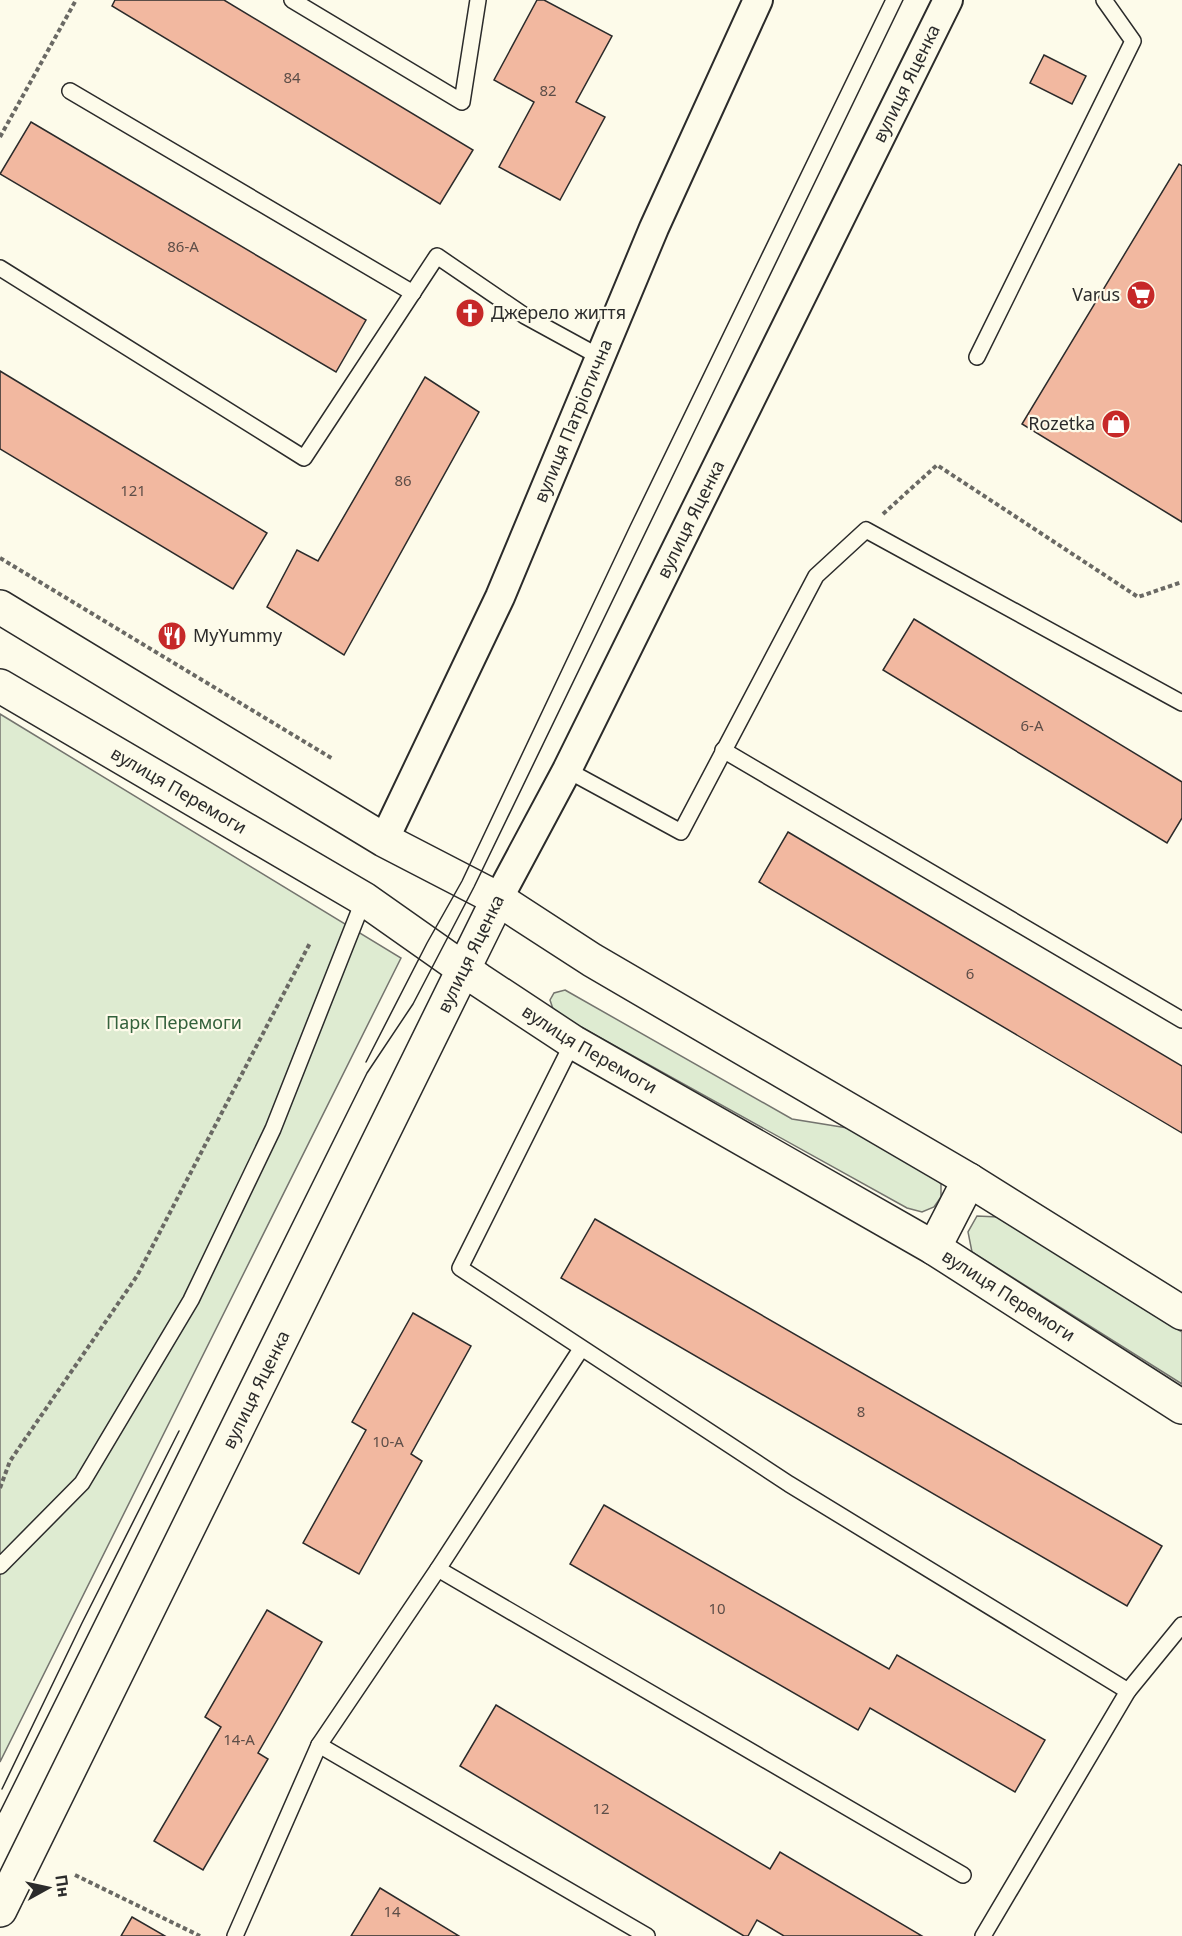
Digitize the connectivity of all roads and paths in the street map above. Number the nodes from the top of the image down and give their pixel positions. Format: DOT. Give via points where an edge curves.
graph roads {
  1 [pos="76,0"];
  2 [pos="292,0"];
  3 [pos="478,0"];
  4 [pos="758,0"];
  5 [pos="948,0"];
  6 [pos="1104,0"];
  7 [pos="70,91"];
  8 [pos="0,137"];
  9 [pos="0,268"];
  10 [pos="413,293"];
  11 [pos="600,357"];
  12 [pos="977,357"];
  13 [pos="866,530"];
  14 [pos="0,558"];
  15 [pos="1182,582"];
  16 [pos="0,607"];
  17 [pos="0,686"];
  18 [pos="1182,704"];
  19 [pos="723,750"];
  20 [pos="333,759"];
  21 [pos="567,770"];
  22 [pos="384,840"];
  23 [pos="364,899"];
  24 [pos="498,899"];
  25 [pos="310,943"];
  26 [pos="463,968"];
  27 [pos="1182,1020"];
  28 [pos="573,1042"];
  29 [pos="969,1180"];
  30 [pos="934,1248"];
  31 [pos="1182,1313"];
  32 [pos="582,1349"];
  33 [pos="1182,1407"];
  34 [pos="0,1488"];
  35 [pos="0,1566"];
  36 [pos="438,1569"];
  37 [pos="1182,1625"];
  38 [pos="1128,1691"];
  39 [pos="319,1745"];
  40 [pos="75,1875"];
  41 [pos="963,1875"];
  42 [pos="0,1910"];
  43 [pos="200,1936"];
  44 [pos="235,1936"];
  45 [pos="647,1936"];
  46 [pos="983,1936"];
  1 -- 8 [label="path"];
  2 -- 3 [label="lane" via="462,102"];
  4 -- 11 [label="street, вулиця Патріотична"];
  5 -- 21 [label="street, вулиця Яценка"];
  6 -- 12 [label="lane" via="1133,41"];
  7 -- 10 [label="lane"];
  9 -- 10 [label="lane" via="304,458"];
  10 -- 11 [label="lane" via="437,256 525,316"];
  11 -- 22 [label="street, вулиця Патріотична" via="500,597"];
  13 -- 15 [label="path" via="937,465 1138,597"];
  13 -- 18 [label="lane"];
  13 -- 19 [label="lane" via="816,576"];
  14 -- 20 [label="path"];
  16 -- 22 [label="main road"];
  17 -- 23 [label="main road, вулиця Перемоги"];
  19 -- 21 [label="lane" via="681,832"];
  19 -- 27 [label="lane"];
  21 -- 24 [label="street, вулиця Яценка"];
  22 -- 24 [label="main road"];
  23 -- 26 [label="main road, вулиця Перемоги"];
  23 -- 35 [label="lane" via="273,1129 191,1300 82,1483"];
  24 -- 26 [label="main road, вулиця Яценка"];
  24 -- 29 [label="main road" via="592,960"];
  25 -- 34 [label="path" via="137,1276 10,1461"];
  26 -- 28 [label="main road, вулиця Перемоги"];
  26 -- 42 [label="main road, вулиця Яценка"];
  28 -- 30 [label="main road, вулиця Перемоги"];
  28 -- 32 [label="lane" via="460,1268"];
  29 -- 30 [label="main road"];
  29 -- 31 [label="main road"];
  30 -- 33 [label="main road, вулиця Перемоги"];
  32 -- 36 [label="lane"];
  32 -- 38 [label="lane" via="789,1484"];
  36 -- 39 [label="lane"];
  36 -- 41 [label="lane"];
  37 -- 38 [label="lane"];
  38 -- 46 [label="lane"];
  39 -- 44 [label="lane"];
  39 -- 45 [label="lane"];
  40 -- 43 [label="path"];
}
